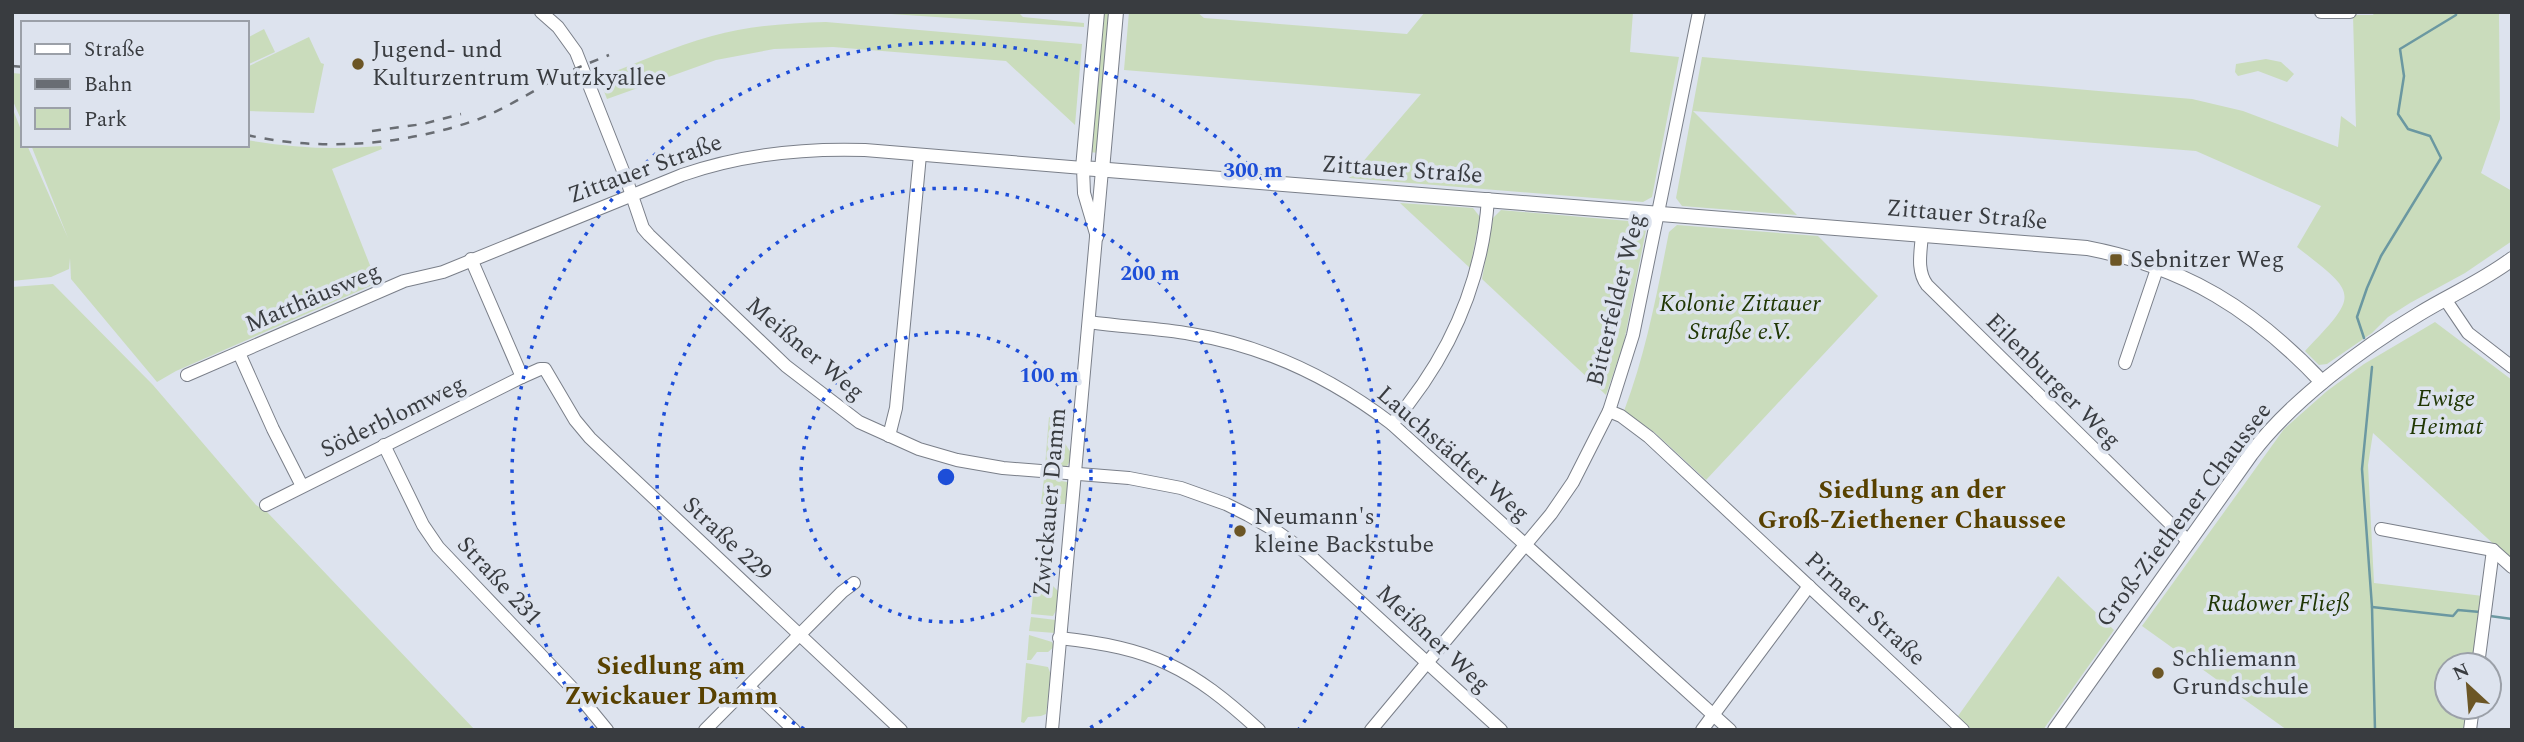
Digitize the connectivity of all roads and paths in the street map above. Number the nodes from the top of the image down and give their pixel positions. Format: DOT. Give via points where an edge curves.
graph roads {
  1 [pos="541,12"];
  2 [pos="1097,12"];
  3 [pos="1116,12"];
  4 [pos="1699,12"];
  5 [pos="2321,12"];
  6 [pos="2350,12"];
  7 [pos="920,156"];
  8 [pos="1083,168"];
  9 [pos="1102,170"];
  10 [pos="633,195"];
  11 [pos="1488,199"];
  12 [pos="1659,213"];
  13 [pos="1922,234"];
  14 [pos="1097,237"];
  15 [pos="471,259"];
  16 [pos="2512,259"];
  17 [pos="457,266"];
  18 [pos="2158,266"];
  19 [pos="2445,299"];
  20 [pos="1089,322"];
  21 [pos="239,353"];
  22 [pos="2125,363"];
  23 [pos="2512,367"];
  24 [pos="540,369"];
  25 [pos="187,375"];
  26 [pos="522,377"];
  27 [pos="2322,382"];
  28 [pos="1609,411"];
  29 [pos="1392,424"];
  30 [pos="889,436"];
  31 [pos="384,444"];
  32 [pos="1075,475"];
  33 [pos="302,486"];
  34 [pos="266,505"];
  35 [pos="2381,529"];
  36 [pos="2189,542"];
  37 [pos="1527,545"];
  38 [pos="2493,550"];
  39 [pos="2512,567"];
  40 [pos="854,583"];
  41 [pos="1809,586"];
  42 [pos="800,635"];
  43 [pos="1059,638"];
  44 [pos="2480,651"];
  45 [pos="1427,663"];
  46 [pos="749,687"];
  47 [pos="1713,715"];
  48 [pos="607,730"];
  49 [pos="705,730"];
  50 [pos="794,730"];
  51 [pos="901,730"];
  52 [pos="1052,730"];
  53 [pos="1259,730"];
  54 [pos="1371,730"];
  55 [pos="1501,730"];
  56 [pos="1702,730"];
  57 [pos="1730,730"];
  58 [pos="1964,730"];
  59 [pos="2055,730"];
  1 -- 10 [label="street, Meißner Weg" via="576,52"];
  2 -- 8 [label="street, Zwickauer Damm"];
  3 -- 9 [label="street, Zwickauer Damm"];
  4 -- 12 [label="street, Bitterfelder Weg"];
  5 -- 6 [label="street"];
  7 -- 8 [label="street, Zittauer Straße"];
  7 -- 10 [label="street, Zittauer Straße" via="830,149 772,153 711,165"];
  7 -- 30 [label="street" via="896,408"];
  8 -- 9 [label="street, Zittauer Straße"];
  8 -- 14 [label="street, Zwickauer Damm" via="1084,193"];
  9 -- 11 [label="street, Zittauer Straße"];
  9 -- 14 [label="street, Zwickauer Damm"];
  10 -- 15 [label="street, Zittauer Straße"];
  10 -- 30 [label="street, Meißner Weg" via="649,235 786,366 859,422"];
  11 -- 12 [label="street, Zittauer Straße"];
  11 -- 29 [label="street" via="1481,255 1455,329 1438,363"];
  12 -- 13 [label="street, Zittauer Straße"];
  12 -- 28 [label="street, Bitterfelder Weg" via="1633,335"];
  13 -- 18 [label="street, Zittauer Straße" via="2087,248"];
  13 -- 36 [label="street, Eilenburger Weg" via="1920,269 1927,285"];
  14 -- 20 [label="street, Zwickauer Damm"];
  15 -- 17 [label="street, Zittauer Straße"];
  15 -- 26 [label="street"];
  16 -- 19 [label="street, Groß-Ziethener Chaussee"];
  17 -- 21 [label="street, Matthäusweg" via="404,281"];
  18 -- 22 [label="street"];
  18 -- 27 [label="street, Zittauer Straße" via="2236,305"];
  19 -- 23 [label="street" via="2468,333"];
  19 -- 27 [label="street, Groß-Ziethener Chaussee"];
  20 -- 29 [label="street, Lauchstädter Weg" via="1191,334 1245,346 1319,377"];
  20 -- 32 [label="street, Zwickauer Damm"];
  21 -- 25 [label="street, Matthäusweg"];
  21 -- 33 [label="street"];
  24 -- 26 [label="street, Söderblomweg"];
  24 -- 42 [label="street, Straße 229" via="550,374 582,430"];
  26 -- 31 [label="street, Söderblomweg"];
  27 -- 36 [label="street, Groß-Ziethener Chaussee" via="2265,436"];
  28 -- 37 [label="street, Bitterfelder Weg" via="1573,482"];
  28 -- 41 [label="street, Pirnaer Straße" via="1649,437"];
  29 -- 37 [label="street, Lauchstädter Weg"];
  30 -- 32 [label="street, Meißner Weg" via="957,460"];
  31 -- 33 [label="street, Söderblomweg"];
  31 -- 48 [label="street, Straße 231" via="438,547"];
  32 -- 43 [label="street, Zwickauer Damm"];
  32 -- 45 [label="street, Meißner Weg" via="1129,478 1181,488 1248,515 1307,553"];
  33 -- 34 [label="street, Söderblomweg"];
  35 -- 38 [label="street"];
  36 -- 59 [label="street, Groß-Ziethener Chaussee"];
  37 -- 45 [label="street, Bitterfelder Weg"];
  37 -- 47 [label="street, Lauchstädter Weg"];
  38 -- 39 [label="street"];
  38 -- 44 [label="street"];
  40 -- 42 [label="street"];
  41 -- 47 [label="street"];
  41 -- 58 [label="street, Pirnaer Straße"];
  42 -- 46 [label="street"];
  42 -- 51 [label="street, Straße 229"];
  43 -- 52 [label="street, Zwickauer Damm"];
  43 -- 53 [label="street" via="1127,648 1163,661 1223,696"];
  45 -- 54 [label="street, Bitterfelder Weg"];
  45 -- 55 [label="street, Meißner Weg"];
  46 -- 49 [label="street"];
  46 -- 50 [label="street"];
  47 -- 56 [label="street"];
  47 -- 57 [label="street, Lauchstädter Weg"];
}
